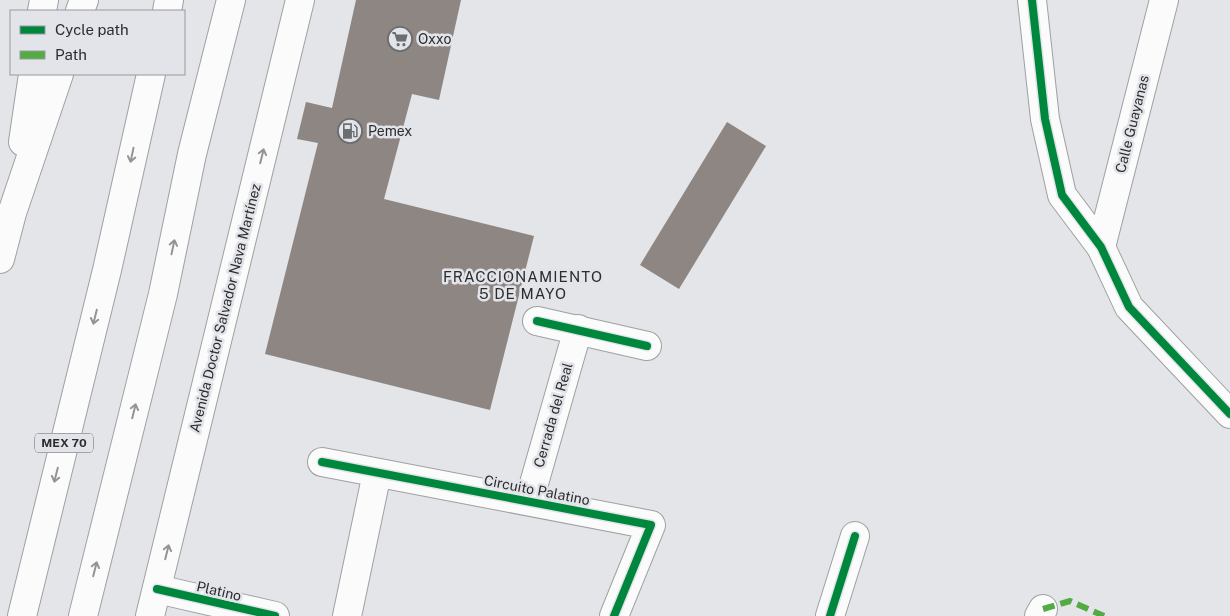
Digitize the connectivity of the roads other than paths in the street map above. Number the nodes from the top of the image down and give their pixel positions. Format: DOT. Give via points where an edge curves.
graph roads {
  1 [pos="231,0"];
  2 [pos="247,0"];
  3 [pos="300,0"];
  4 [pos="1032,0"];
  5 [pos="1164,0"];
  6 [pos="33,75"];
  7 [pos="59,75"];
  8 [pos="144,75"];
  9 [pos="151,75"];
  10 [pos="141,114"];
  11 [pos="192,154"];
  12 [pos="12,213"];
  13 [pos="1101,247"];
  14 [pos="0,259"];
  15 [pos="537,321"];
  16 [pos="578,329"];
  17 [pos="647,346"];
  18 [pos="1230,414"];
  19 [pos="322,462"];
  20 [pos="377,473"];
  21 [pos="529,501"];
  22 [pos="855,536"];
  23 [pos="158,590"];
  24 [pos="22,616"];
  25 [pos="83,616"];
  26 [pos="150,616"];
  27 [pos="275,616"];
  28 [pos="347,616"];
  29 [pos="614,616"];
  30 [pos="830,616"];
  1 -- 11 [label="main road"];
  2 -- 11 [label="main road"];
  23 -- 3 [label="main road, Avenida Doctor Salvador Nava Martínez, one-way"];
  4 -- 13 [label="main road" via="1045,119 1062,195"];
  5 -- 13 [label="main road, Calle Guayanas"];
  6 -- 12 [label="main road"];
  7 -- 12 [label="main road"];
  8 -- 10 [label="main road"];
  9 -- 10 [label="main road, MEX 70"];
  10 -- 24 [label="main road, MEX 70, one-way" via="107,270"];
  25 -- 11 [label="main road, one-way" via="163,294"];
  12 -- 14 [label="main road"];
  13 -- 18 [label="main road" via="1128,307"];
  15 -- 16 [label="main road"];
  16 -- 17 [label="main road"];
  16 -- 21 [label="main road, Cerrada del Real"];
  19 -- 20 [label="main road, Circuito Palatino"];
  20 -- 21 [label="main road, Circuito Palatino"];
  20 -- 28 [label="main road"];
  21 -- 29 [label="main road, Circuito Palatino" via="650,524"];
  22 -- 30 [label="main road"];
  23 -- 26 [label="main road, Avenida Doctor Salvador Nava Martínez"];
  23 -- 27 [label="main road, Platino"];
}
